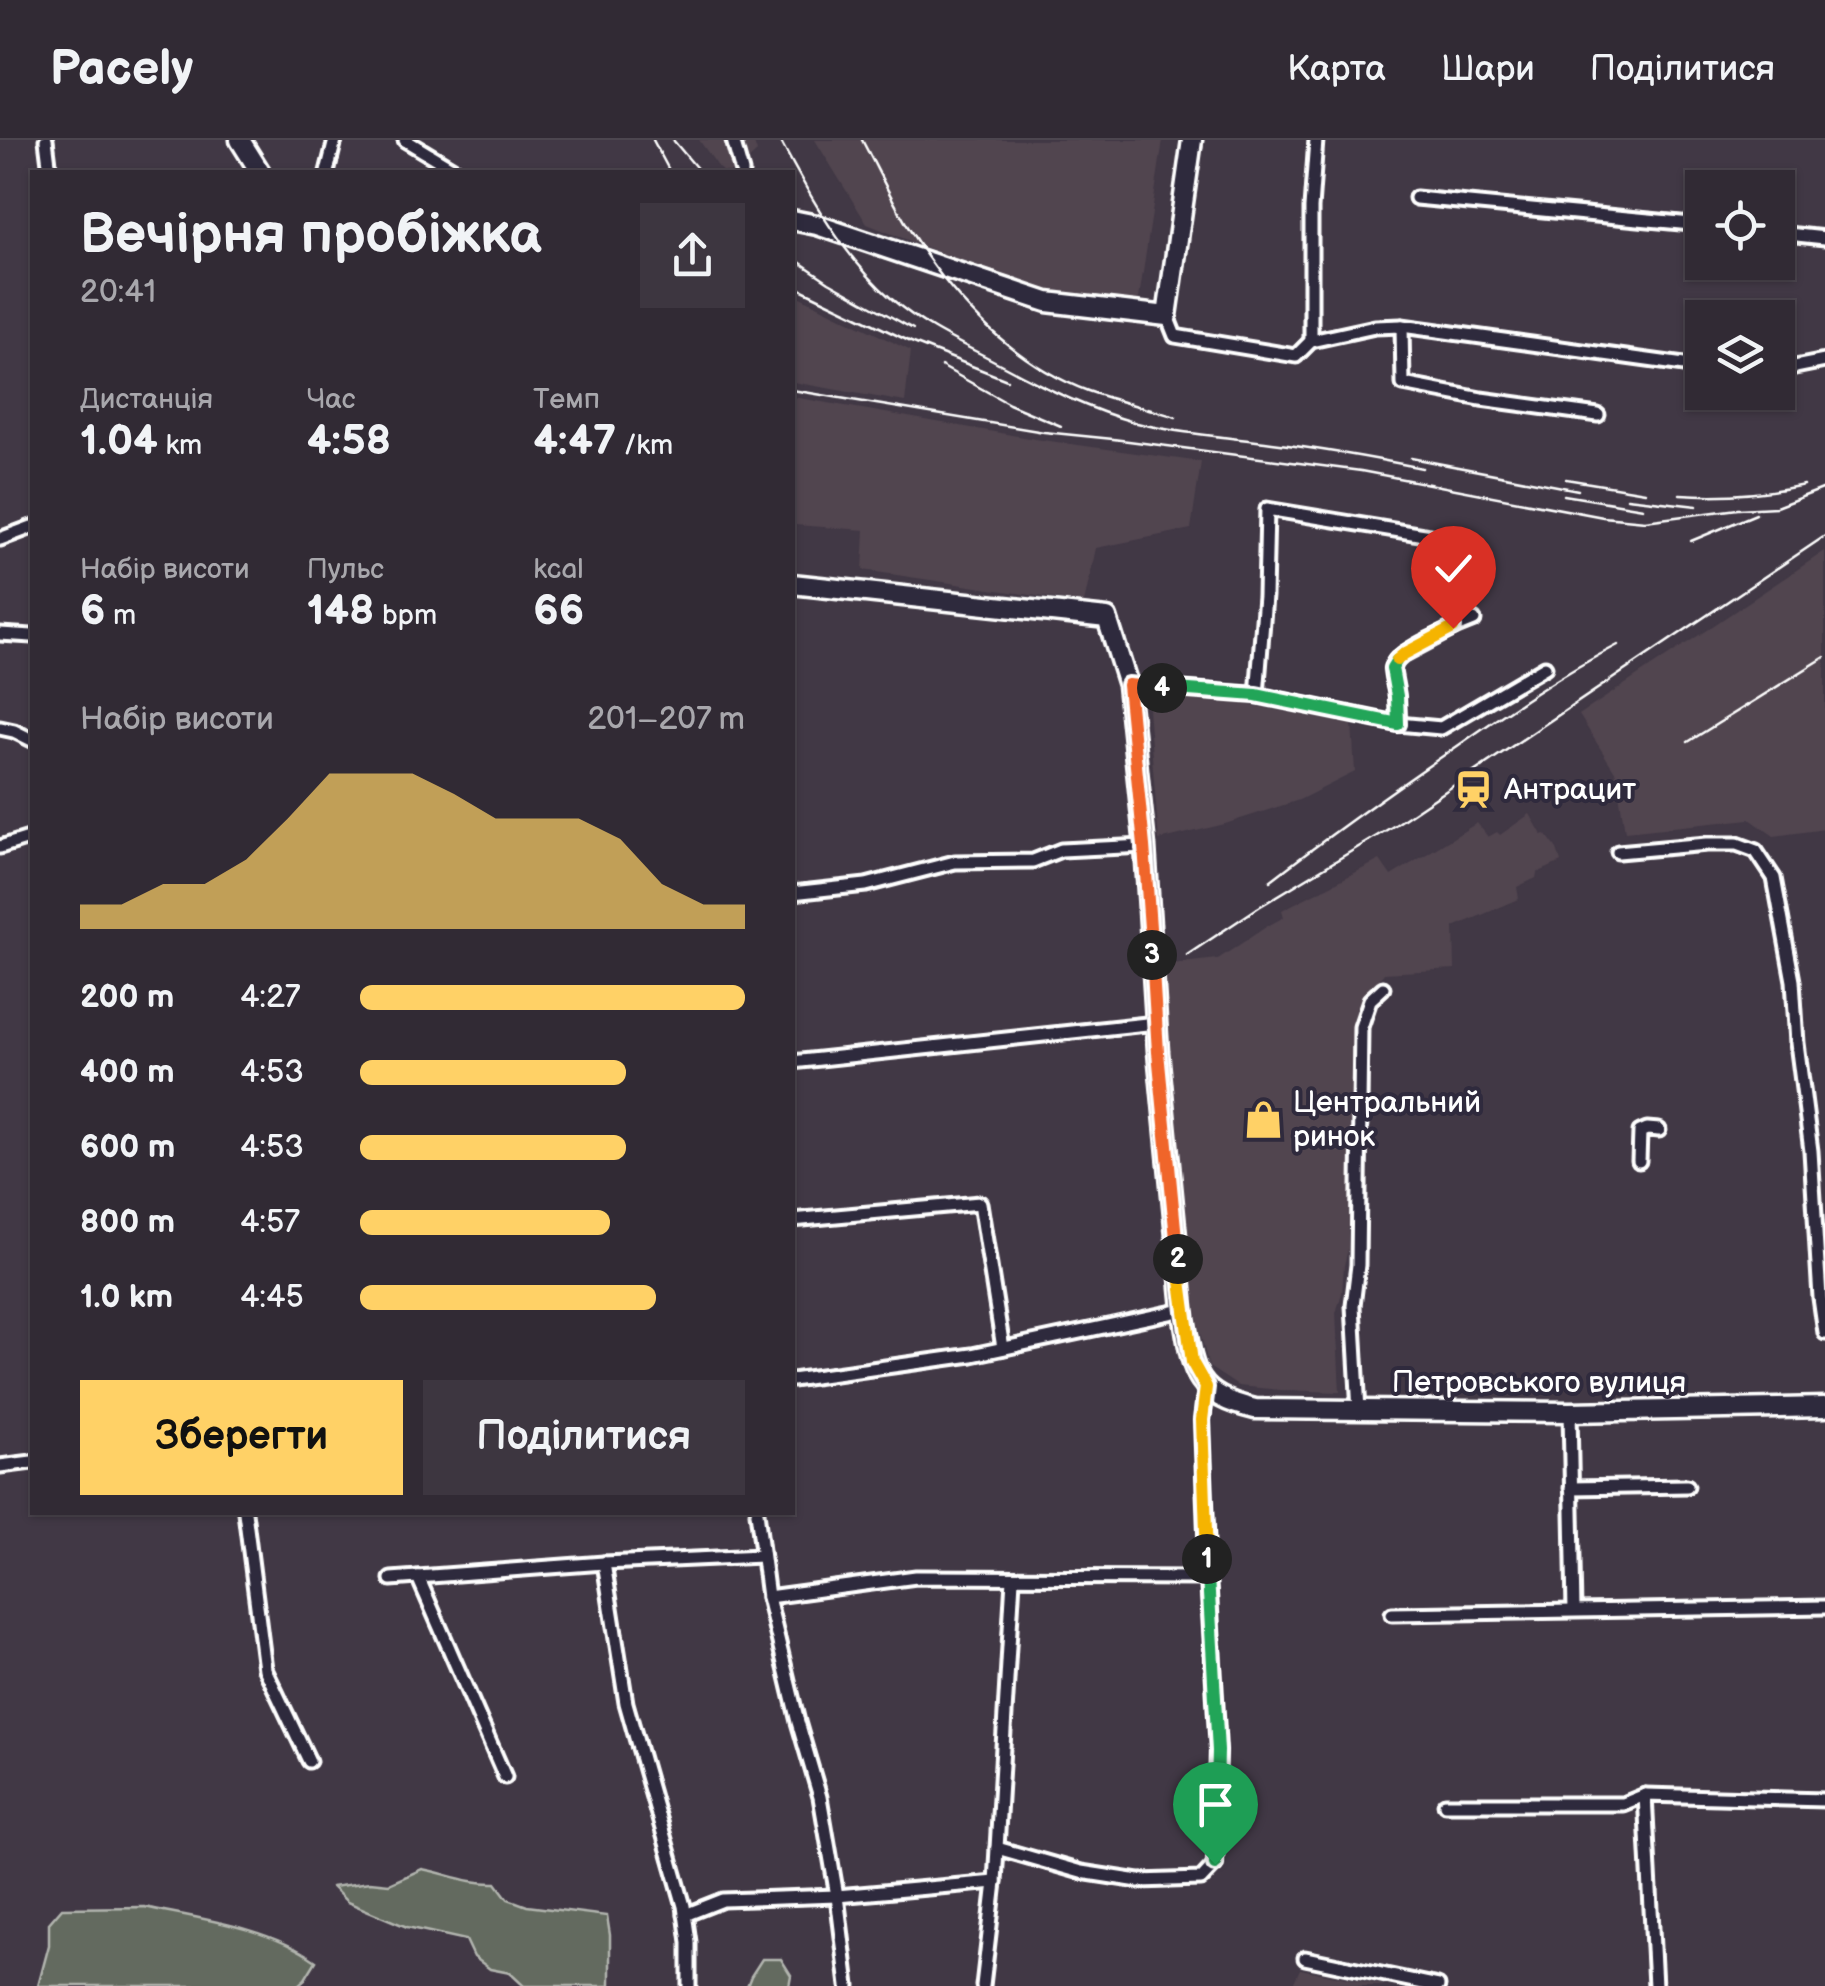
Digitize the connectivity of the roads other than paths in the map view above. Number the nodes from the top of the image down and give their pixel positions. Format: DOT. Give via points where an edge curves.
graph roads {
  1 [pos="46,140"];
  2 [pos="240,140"];
  3 [pos="336,140"];
  4 [pos="405,140"];
  5 [pos="734,140"];
  6 [pos="1192,140"];
  7 [pos="1316,140"];
  8 [pos="50,170"];
  9 [pos="259,170"];
  10 [pos="327,170"];
  11 [pos="455,170"];
  12 [pos="742,170"];
  13 [pos="1416,198"];
  14 [pos="795,220"];
  15 [pos="1685,223"];
  16 [pos="1795,235"];
  17 [pos="1825,238"];
  18 [pos="1167,316"];
  19 [pos="1402,326"];
  20 [pos="1311,341"];
  21 [pos="1825,361"];
  22 [pos="1685,366"];
  23 [pos="1795,367"];
  24 [pos="1598,414"];
  25 [pos="30,529"];
  26 [pos="0,539"];
  27 [pos="1473,543"];
  28 [pos="795,584"];
  29 [pos="1474,620"];
  30 [pos="0,634"];
  31 [pos="30,636"];
  32 [pos="1545,667"];
  33 [pos="1128,685"];
  34 [pos="1256,695"];
  35 [pos="1398,724"];
  36 [pos="0,728"];
  37 [pos="30,739"];
  38 [pos="30,838"];
  39 [pos="1144,846"];
  40 [pos="0,847"];
  41 [pos="1618,852"];
  42 [pos="795,893"];
  43 [pos="1384,988"];
  44 [pos="1156,1022"];
  45 [pos="795,1062"];
  46 [pos="1659,1130"];
  47 [pos="1640,1161"];
  48 [pos="795,1220"];
  49 [pos="1183,1310"];
  50 [pos="1825,1333"];
  51 [pos="1003,1348"];
  52 [pos="795,1380"];
  53 [pos="1206,1387"];
  54 [pos="1825,1407"];
  55 [pos="1359,1412"];
  56 [pos="1570,1412"];
  57 [pos="30,1462"];
  58 [pos="0,1466"];
  59 [pos="1687,1486"];
  60 [pos="1570,1488"];
  61 [pos="245,1515"];
  62 [pos="756,1515"];
  63 [pos="762,1556"];
  64 [pos="604,1562"];
  65 [pos="418,1577"];
  66 [pos="1208,1578"];
  67 [pos="391,1579"];
  68 [pos="1012,1579"];
  69 [pos="768,1598"];
  70 [pos="1825,1607"];
  71 [pos="1574,1610"];
  72 [pos="1392,1614"];
  73 [pos="309,1761"];
  74 [pos="506,1778"];
  75 [pos="1645,1795"];
  76 [pos="1825,1800"];
  77 [pos="1445,1804"];
  78 [pos="997,1848"];
  79 [pos="995,1882"];
  80 [pos="837,1896"];
  81 [pos="686,1915"];
  82 [pos="1305,1958"];
  83 [pos="689,1986"];
  84 [pos="848,1986"];
  85 [pos="983,1986"];
  86 [pos="1438,1986"];
  87 [pos="1655,1986"];
  1 -- 8 [label="street"];
  2 -- 9 [label="street"];
  3 -- 10 [label="street"];
  4 -- 11 [label="street"];
  5 -- 12 [label="street"];
  6 -- 18 [label="street"];
  7 -- 20 [label="street"];
  13 -- 15 [label="street"];
  14 -- 18 [label="street" via="1047,302"];
  16 -- 17 [label="street"];
  18 -- 20 [label="street" via="1176,336 1296,356"];
  19 -- 20 [label="street"];
  19 -- 22 [label="street"];
  19 -- 24 [label="street" via="1402,384"];
  21 -- 23 [label="street"];
  25 -- 26 [label="street"];
  27 -- 34 [label="street" via="1268,510"];
  28 -- 33 [label="street" via="1107,618"];
  29 -- 35 [label="street" via="1394,662"];
  30 -- 31 [label="street"];
  32 -- 35 [label="street" via="1441,728"];
  33 -- 34 [label="street"];
  33 -- 39 [label="street"];
  34 -- 35 [label="street"];
  36 -- 37 [label="street"];
  38 -- 40 [label="street"];
  39 -- 42 [label="street" via="1061,850 1033,861 955,862 866,885"];
  39 -- 44 [label="street"];
  41 -- 50 [label="street" via="1738,844 1756,852 1774,878 1792,981"];
  43 -- 55 [label="street" via="1370,1000 1362,1028 1353,1306"];
  44 -- 45 [label="street"];
  44 -- 49 [label="street"];
  46 -- 47 [label="street" via="1640,1132"];
  48 -- 51 [label="street" via="980,1203"];
  49 -- 51 [label="street"];
  49 -- 53 [label="street" via="1192,1362"];
  51 -- 52 [label="street"];
  53 -- 55 [label="street, Петровського вулиця" via="1254,1409"];
  53 -- 66 [label="street"];
  54 -- 56 [label="street, Петровського вулиця"];
  55 -- 56 [label="street, Петровського вулиця"];
  56 -- 60 [label="street"];
  57 -- 58 [label="street"];
  59 -- 60 [label="street"];
  60 -- 71 [label="street"];
  61 -- 73 [label="street" via="264,1669"];
  62 -- 63 [label="street"];
  63 -- 64 [label="street"];
  63 -- 69 [label="street"];
  64 -- 65 [label="street"];
  64 -- 81 [label="street" via="626,1703"];
  65 -- 67 [label="street"];
  65 -- 74 [label="street"];
  66 -- 68 [label="street"];
  66 -- 78 [label="street" via="1218,1751 1215,1864 1201,1879 1139,1881"];
  68 -- 69 [label="street" via="916,1578"];
  68 -- 78 [label="street"];
  69 -- 80 [label="street" via="820,1797"];
  70 -- 71 [label="street"];
  71 -- 72 [label="street"];
  75 -- 76 [label="street"];
  75 -- 77 [label="street" via="1623,1804"];
  75 -- 87 [label="street"];
  78 -- 79 [label="street"];
  79 -- 80 [label="street"];
  79 -- 85 [label="street"];
  80 -- 81 [label="street" via="723,1900"];
  80 -- 84 [label="street"];
  81 -- 83 [label="street"];
  82 -- 86 [label="street"];
}
